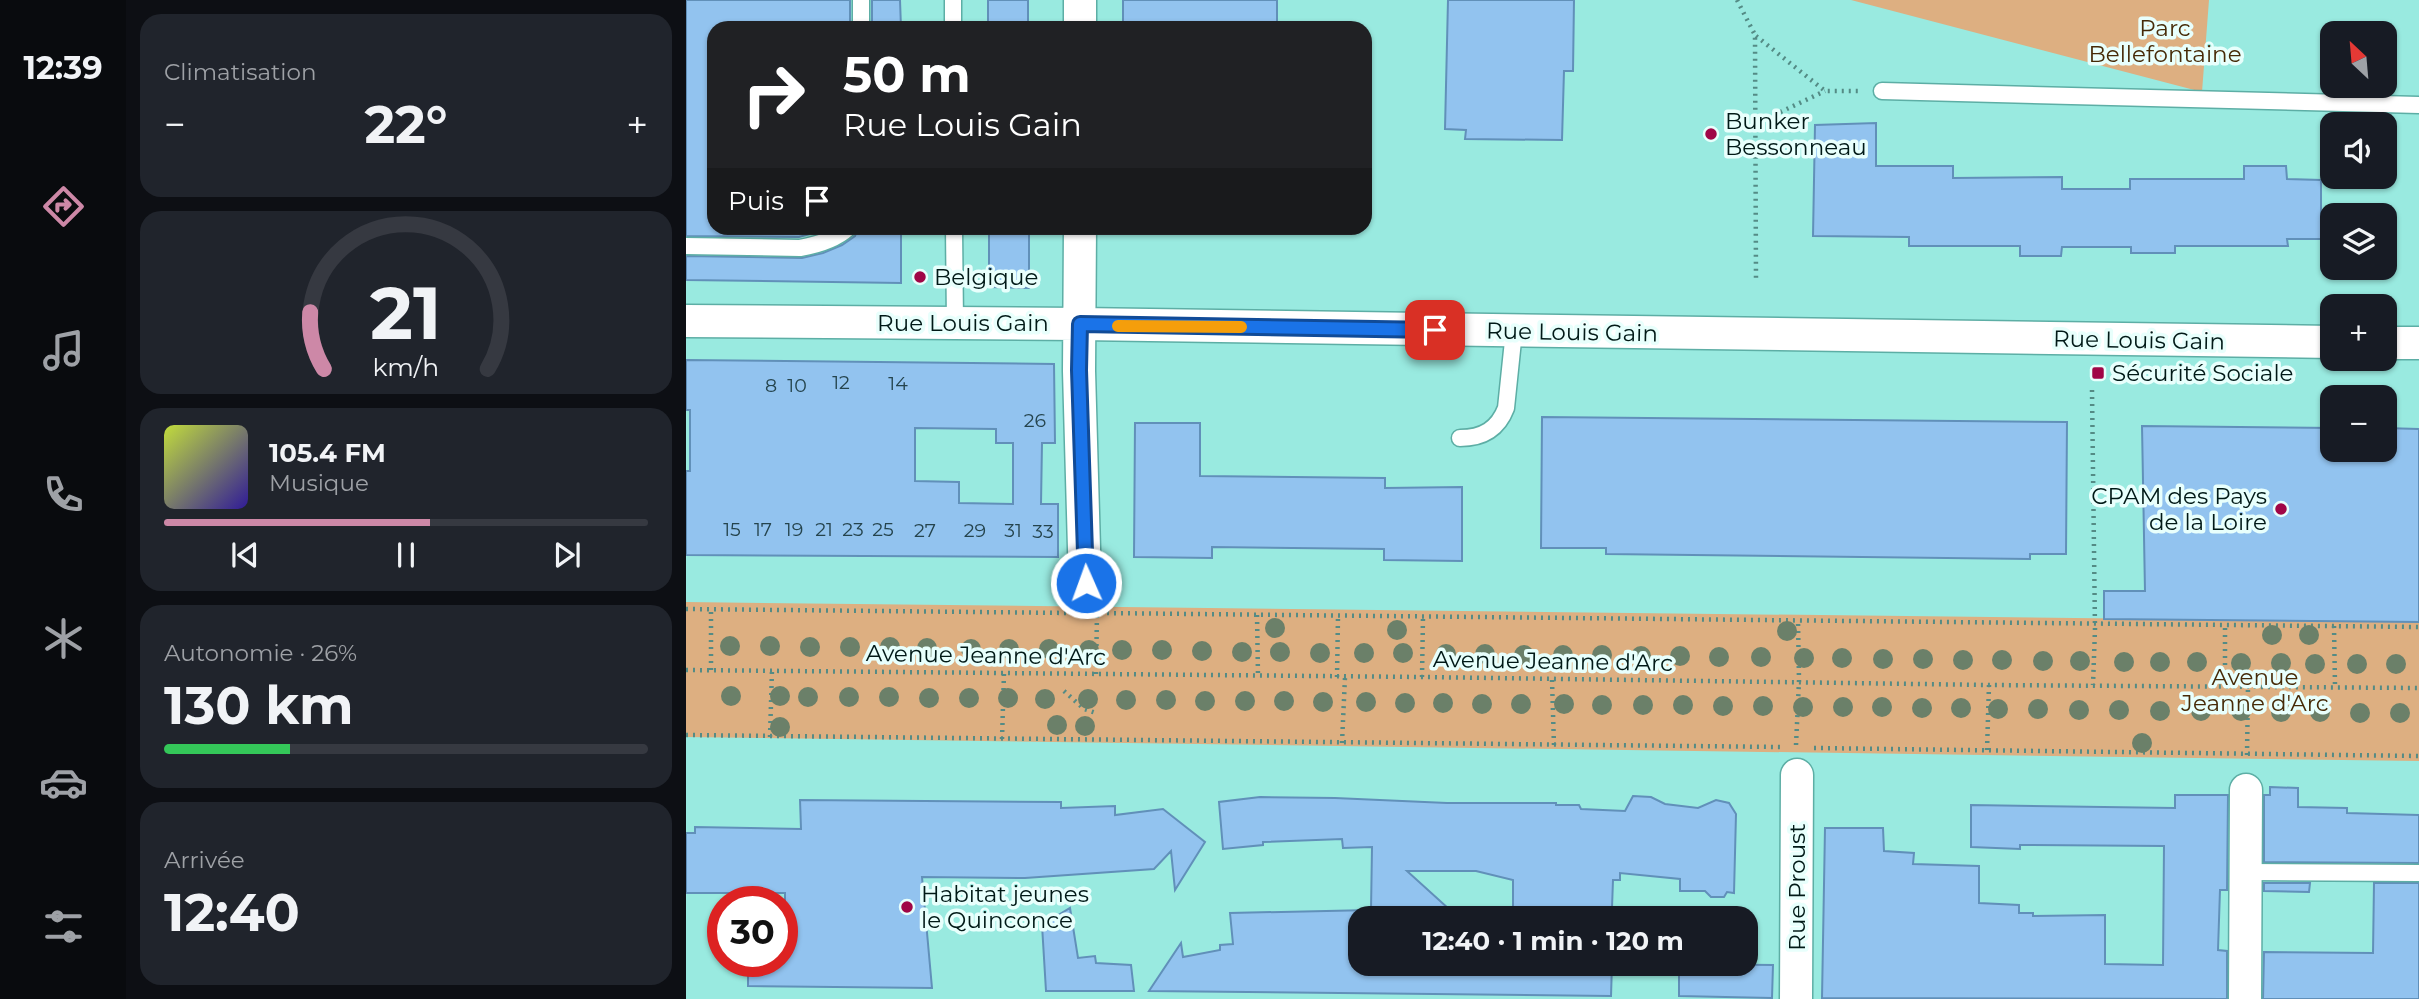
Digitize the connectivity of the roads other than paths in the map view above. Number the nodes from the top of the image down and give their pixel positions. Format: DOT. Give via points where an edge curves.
graph roads {
  1 [pos="861,0"];
  2 [pos="953,0"];
  3 [pos="1080,0"];
  4 [pos="861,21"];
  5 [pos="953,21"];
  6 [pos="1080,21"];
  7 [pos="1882,91"];
  8 [pos="2419,105"];
  9 [pos="838,235"];
  10 [pos="954,235"];
  11 [pos="1080,235"];
  12 [pos="686,246"];
  13 [pos="686,321"];
  14 [pos="955,323"];
  15 [pos="1080,324"];
  16 [pos="1514,331"];
  17 [pos="2320,342"];
  18 [pos="2397,343"];
  19 [pos="2419,343"];
  20 [pos="1460,438"];
  21 [pos="1086,598"];
  22 [pos="1796,761"];
  23 [pos="2246,790"];
  24 [pos="2247,872"];
  25 [pos="2419,873"];
  26 [pos="1796,999"];
  27 [pos="2245,999"];
  1 -- 4 [label="lane"];
  2 -- 5 [label="lane"];
  3 -- 6 [label="street"];
  7 -- 8 [label="lane"];
  9 -- 12 [label="lane" via="814,246"];
  10 -- 14 [label="lane"];
  11 -- 15 [label="street"];
  13 -- 14 [label="street, Rue Louis Gain"];
  14 -- 15 [label="street, Rue Louis Gain"];
  15 -- 16 [label="street, Rue Louis Gain"];
  15 -- 21 [label="street"];
  16 -- 17 [label="street, Rue Louis Gain"];
  16 -- 20 [label="lane" via="1502,419 1484,435"];
  18 -- 19 [label="street"];
  22 -- 26 [label="street, Rue Proust"];
  23 -- 24 [label="street"];
  24 -- 25 [label="lane"];
  24 -- 27 [label="street"];
}
